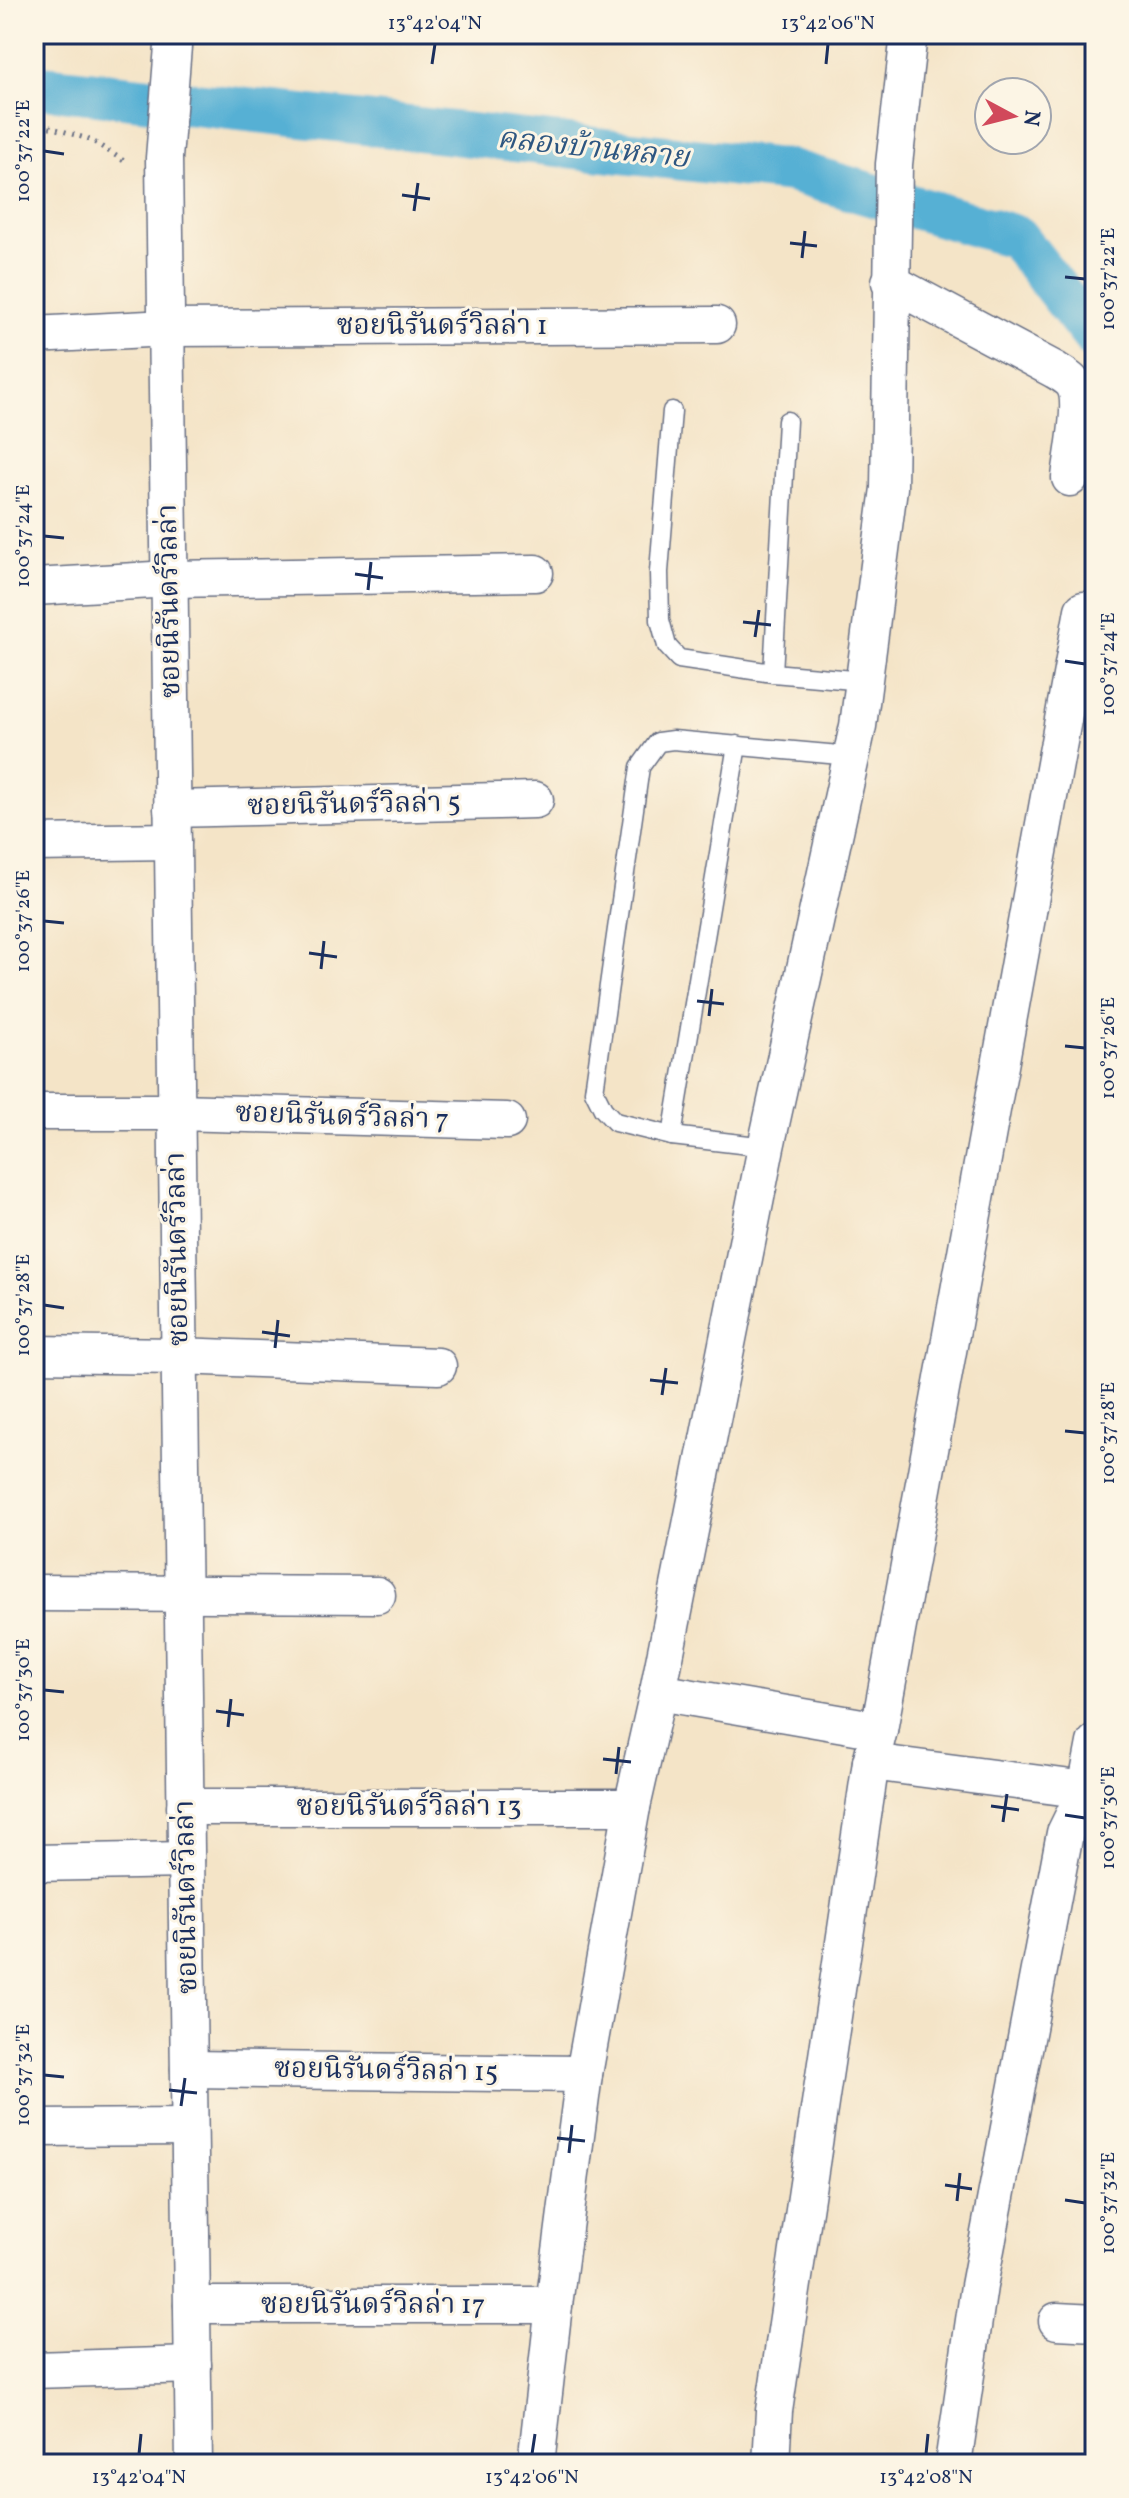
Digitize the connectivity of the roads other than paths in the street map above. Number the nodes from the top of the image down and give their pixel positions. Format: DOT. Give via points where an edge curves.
graph roads {
  1 [pos="174,34"];
  2 [pos="909,34"];
  3 [pos="890,282"];
  4 [pos="717,325"];
  5 [pos="167,328"];
  6 [pos="34,335"];
  7 [pos="672,411"];
  8 [pos="787,421"];
  9 [pos="1070,478"];
  10 [pos="535,573"];
  11 [pos="170,579"];
  12 [pos="34,587"];
  13 [pos="1083,610"];
  14 [pos="773,673"];
  15 [pos="864,681"];
  16 [pos="737,745"];
  17 [pos="851,756"];
  18 [pos="535,800"];
  19 [pos="172,825"];
  20 [pos="34,843"];
  21 [pos="34,1112"];
  22 [pos="177,1112"];
  23 [pos="507,1121"];
  24 [pos="672,1136"];
  25 [pos="766,1147"];
  26 [pos="34,1354"];
  27 [pos="179,1356"];
  28 [pos="438,1366"];
  29 [pos="34,1593"];
  30 [pos="183,1593"];
  31 [pos="377,1595"];
  32 [pos="658,1692"];
  33 [pos="1095,1743"];
  34 [pos="875,1746"];
  35 [pos="1090,1790"];
  36 [pos="185,1807"];
  37 [pos="632,1807"];
  38 [pos="186,1860"];
  39 [pos="34,1863"];
  40 [pos="189,2069"];
  41 [pos="584,2074"];
  42 [pos="189,2127"];
  43 [pos="34,2128"];
  44 [pos="192,2305"];
  45 [pos="554,2305"];
  46 [pos="1057,2321"];
  47 [pos="1095,2323"];
  48 [pos="193,2365"];
  49 [pos="34,2370"];
  50 [pos="194,2464"];
  51 [pos="536,2464"];
  52 [pos="771,2464"];
  53 [pos="953,2464"];
  1 -- 5 [label="street, ซอยนิรันดร์วิลล่า" via="165,174"];
  2 -- 3 [label="street" via="894,164"];
  3 -- 9 [label="street" via="1071,381 1078,405"];
  3 -- 15 [label="street" via="889,488"];
  4 -- 5 [label="street, ซอยนิรันดร์วิลล่า 1"];
  5 -- 6 [label="street, ซอยนิรันดร์วิลล่า 1"];
  5 -- 11 [label="street, ซอยนิรันดร์วิลล่า"];
  7 -- 14 [label="lane" via="659,572 660,620 667,646 679,659"];
  8 -- 14 [label="lane"];
  10 -- 11 [label="street"];
  11 -- 12 [label="street"];
  11 -- 19 [label="street, ซอยนิรันดร์วิลล่า"];
  13 -- 34 [label="street"];
  14 -- 15 [label="lane"];
  15 -- 17 [label="street"];
  16 -- 17 [label="lane"];
  16 -- 24 [label="lane"];
  16 -- 24 [label="lane" via="658,742 640,767 594,1091 615,1122"];
  17 -- 25 [label="street"];
  18 -- 19 [label="street, ซอยนิรันดร์วิลล่า 5"];
  19 -- 20 [label="street, ซอยนิรันดร์วิลล่า 5"];
  19 -- 22 [label="street, ซอยนิรันดร์วิลล่า"];
  21 -- 22 [label="street, ซอยนิรันดร์วิลล่า 7"];
  22 -- 23 [label="street, ซอยนิรันดร์วิลล่า 7"];
  22 -- 27 [label="street, ซอยนิรันดร์วิลล่า"];
  24 -- 25 [label="lane"];
  25 -- 32 [label="street"];
  26 -- 27 [label="street"];
  27 -- 28 [label="street"];
  27 -- 30 [label="street, ซอยนิรันดร์วิลล่า"];
  29 -- 30 [label="street"];
  30 -- 31 [label="street"];
  30 -- 36 [label="street, ซอยนิรันดร์วิลล่า"];
  32 -- 34 [label="street"];
  32 -- 37 [label="street"];
  33 -- 35 [label="street"];
  34 -- 35 [label="street"];
  34 -- 52 [label="street" via="774,2411"];
  35 -- 53 [label="street" via="1065,1833 979,2286"];
  36 -- 37 [label="street, ซอยนิรันดร์วิลล่า 13"];
  36 -- 38 [label="street, ซอยนิรันดร์วิลล่า"];
  37 -- 41 [label="street"];
  38 -- 39 [label="street"];
  38 -- 40 [label="street, ซอยนิรันดร์วิลล่า"];
  40 -- 41 [label="street, ซอยนิรันดร์วิลล่า 15"];
  40 -- 42 [label="street, ซอยนิรันดร์วิลล่า"];
  41 -- 45 [label="street"];
  42 -- 43 [label="street"];
  42 -- 44 [label="street, ซอยนิรันดร์วิลล่า"];
  44 -- 45 [label="street, ซอยนิรันดร์วิลล่า 17"];
  44 -- 48 [label="street, ซอยนิรันดร์วิลล่า"];
  45 -- 51 [label="street"];
  46 -- 47 [label="street"];
  48 -- 49 [label="street"];
  48 -- 50 [label="street, ซอยนิรันดร์วิลล่า"];
}
